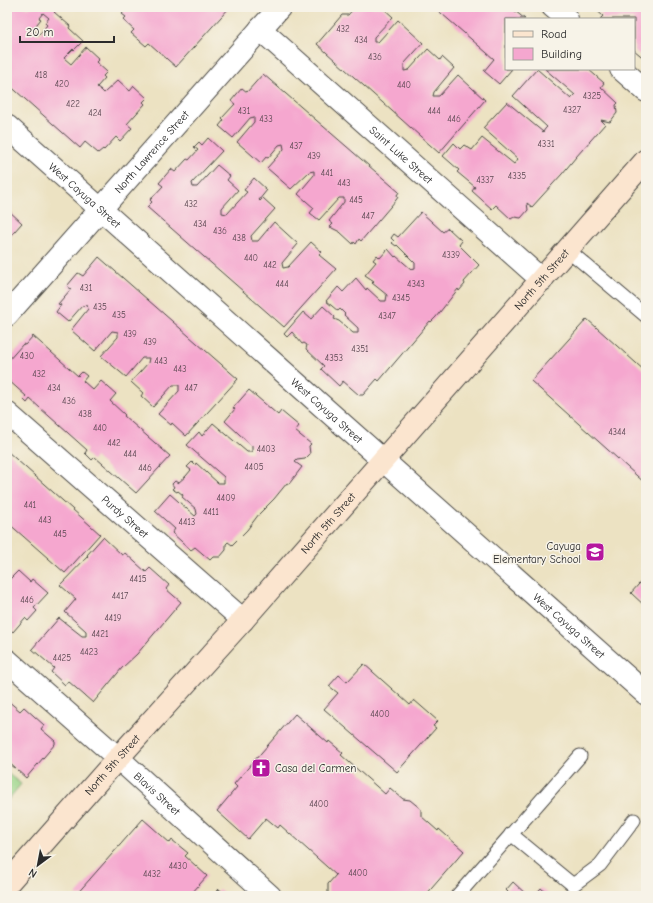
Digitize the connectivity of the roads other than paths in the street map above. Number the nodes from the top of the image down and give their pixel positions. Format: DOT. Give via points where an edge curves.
graph roads {
  1 [pos="280,7"];
  2 [pos="553,7"];
  3 [pos="566,18"];
  4 [pos="260,29"];
  5 [pos="623,70"];
  6 [pos="646,91"];
  7 [pos="7,126"];
  8 [pos="646,160"];
  9 [pos="101,210"];
  10 [pos="568,250"];
  11 [pos="542,280"];
  12 [pos="7,315"];
  13 [pos="646,316"];
  14 [pos="7,413"];
  15 [pos="383,460"];
  16 [pos="243,620"];
  17 [pos="7,660"];
  18 [pos="646,694"];
  19 [pos="580,756"];
  20 [pos="118,758"];
  21 [pos="634,820"];
  22 [pos="511,834"];
  23 [pos="7,884"];
  24 [pos="270,896"];
  25 [pos="457,896"];
  1 -- 4 [label="street, North Lawrence Street"];
  2 -- 3 [label="street"];
  4 -- 9 [label="street, North Lawrence Street"];
  4 -- 11 [label="street, Saint Luke Street"];
  5 -- 6 [label="street"];
  7 -- 9 [label="street, West Cayuga Street"];
  8 -- 10 [label="street, North 5th Street"];
  9 -- 12 [label="street, North Lawrence Street"];
  9 -- 15 [label="street, West Cayuga Street"];
  10 -- 11 [label="street, North 5th Street"];
  10 -- 13 [label="lane"];
  11 -- 15 [label="street, North 5th Street"];
  14 -- 16 [label="street, Purdy Street"];
  15 -- 16 [label="street, North 5th Street"];
  15 -- 18 [label="street, West Cayuga Street"];
  16 -- 20 [label="street, North 5th Street"];
  17 -- 20 [label="street, Blavis Street"];
  19 -- 22 [label="lane"];
  20 -- 23 [label="street, North 5th Street"];
  20 -- 24 [label="street, Blavis Street"];
  21 -- 22 [label="lane" via="600,865 573,885"];
  22 -- 25 [label="lane"];
}
